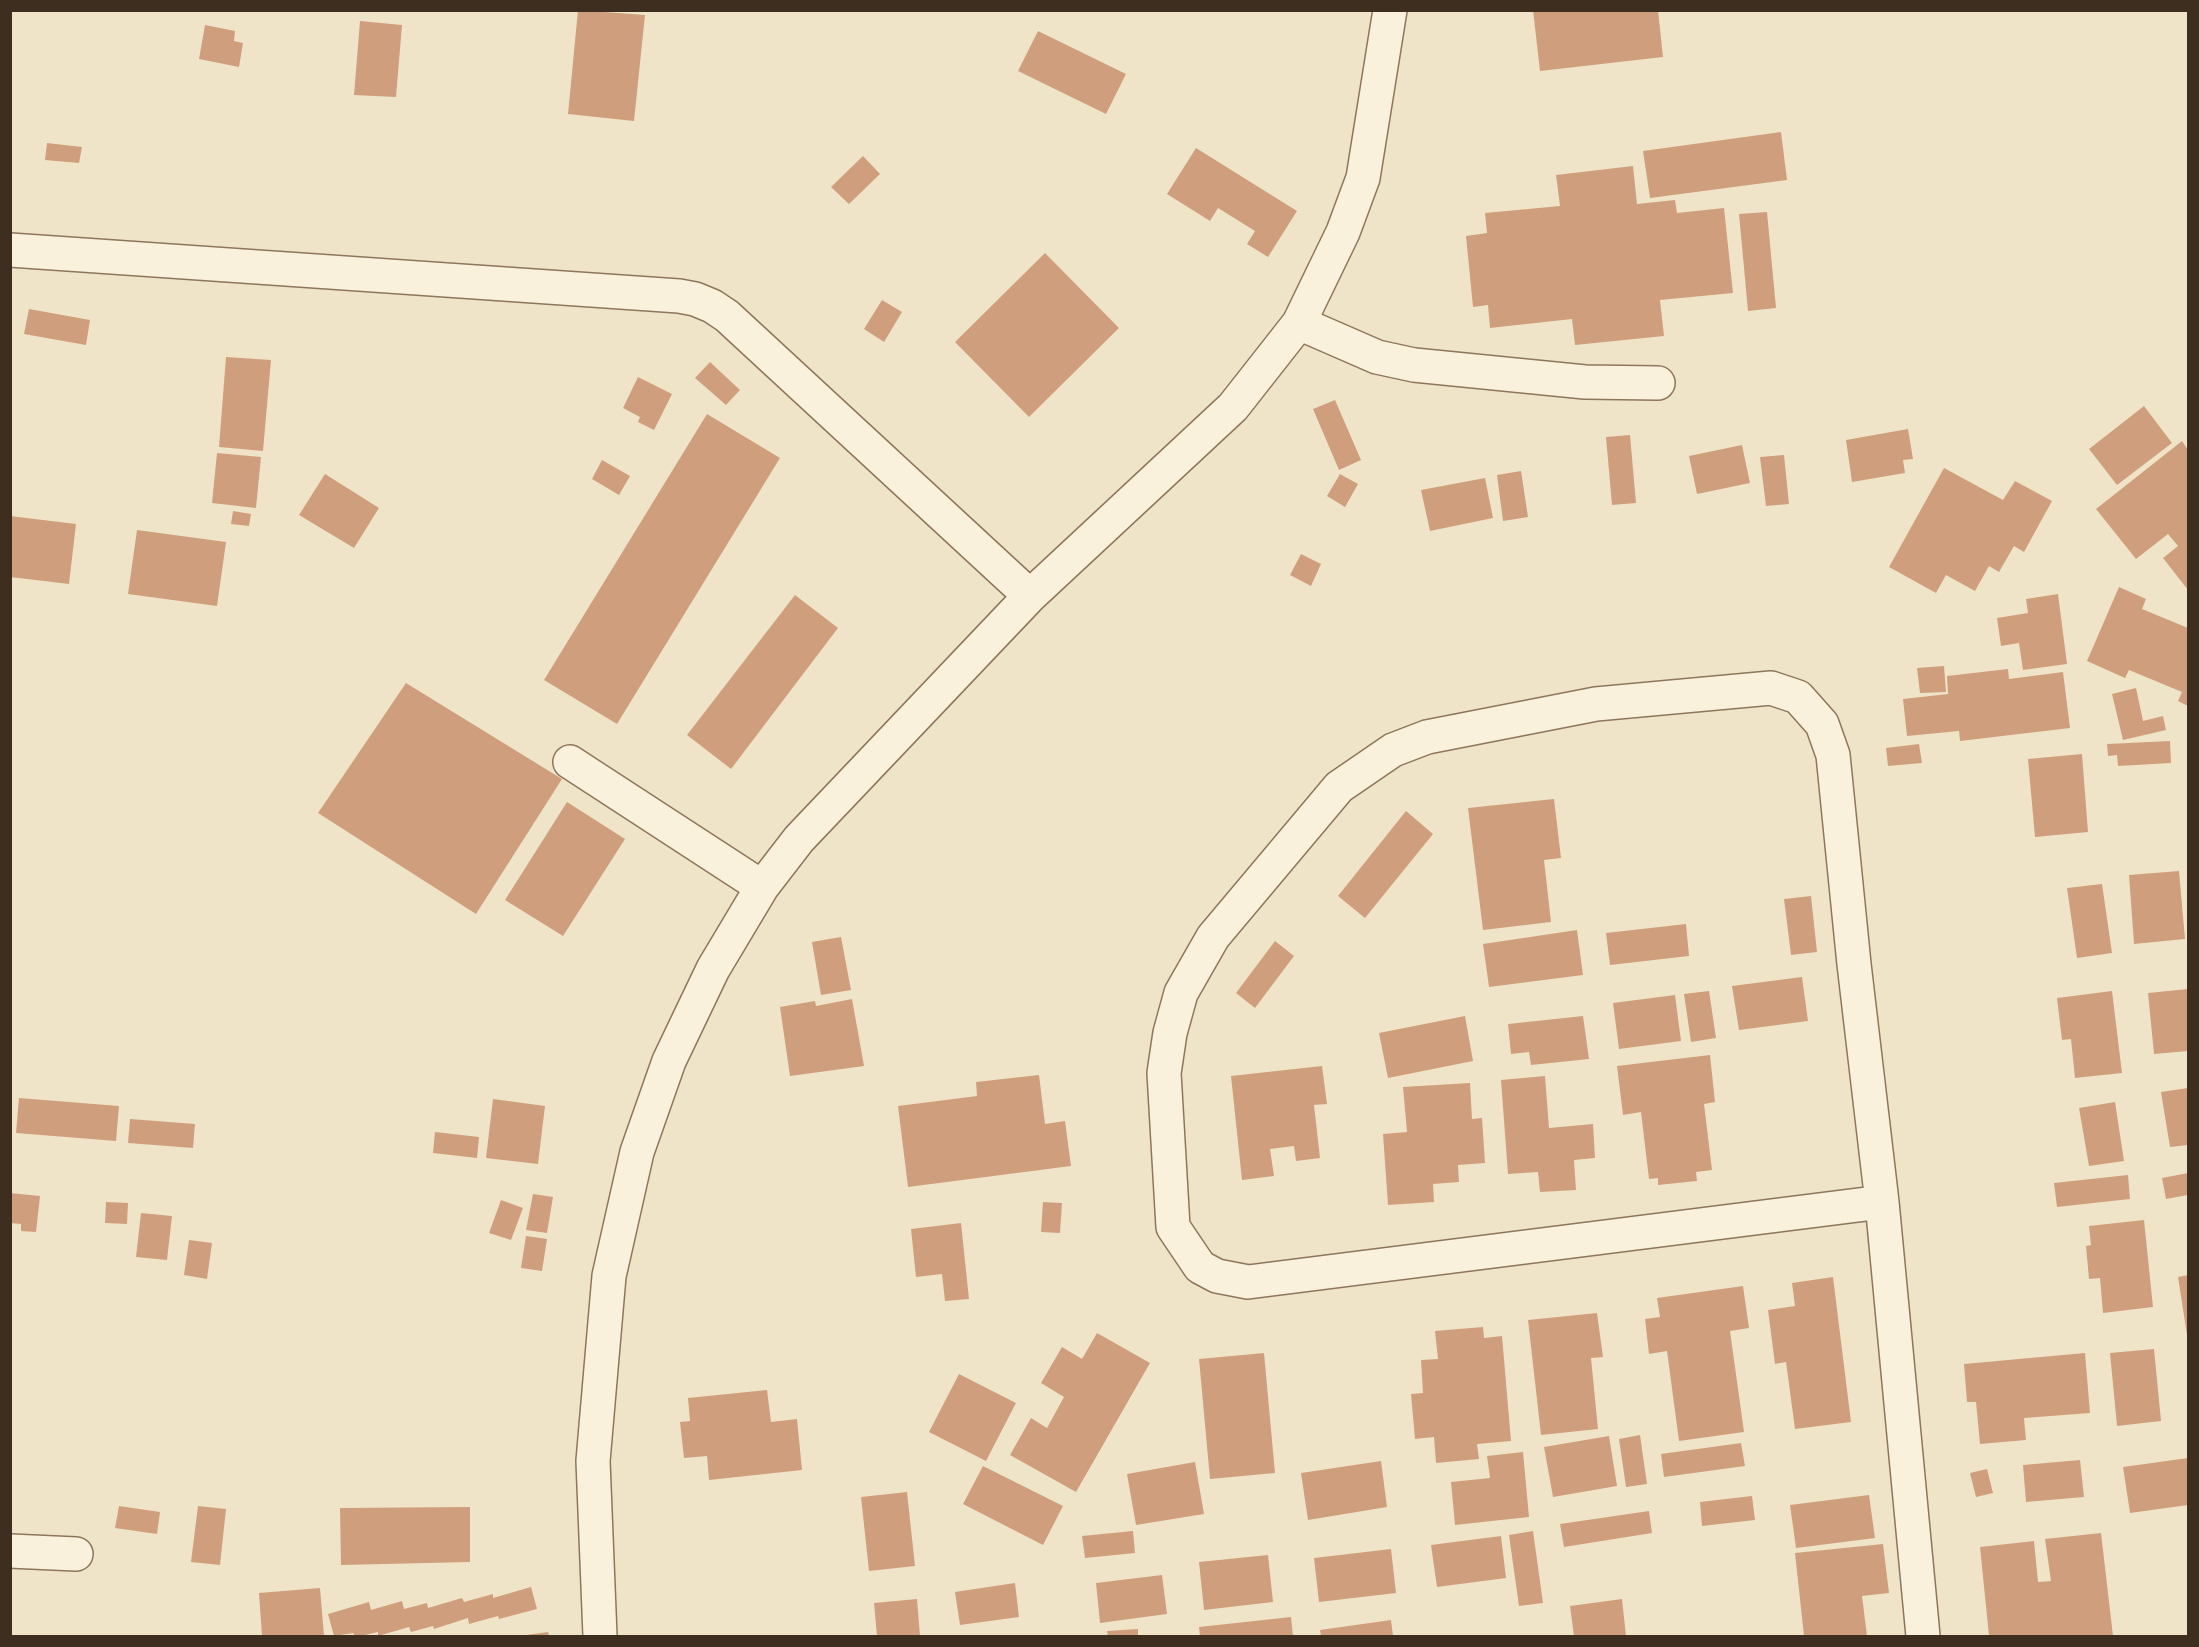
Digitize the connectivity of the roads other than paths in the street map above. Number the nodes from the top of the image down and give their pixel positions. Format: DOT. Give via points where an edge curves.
graph roads {
  1 [pos="1390,10"];
  2 [pos="10,250"];
  3 [pos="1299,322"];
  4 [pos="1658,383"];
  5 [pos="1030,596"];
  6 [pos="570,762"];
  7 [pos="762,887"];
  8 [pos="1882,1202"];
  9 [pos="10,1551"];
  10 [pos="76,1554"];
  11 [pos="600,1636"];
  12 [pos="1923,1636"];
  1 -- 3 [label="street" via="1363,178 1343,232"];
  2 -- 5 [label="street" via="695,299 727,316"];
  3 -- 4 [label="street" via="1377,357 1414,365 1585,382"];
  3 -- 5 [label="street" via="1233,407"];
  5 -- 7 [label="street" via="799,839"];
  6 -- 7 [label="street"];
  7 -- 11 [label="street" via="713,969 669,1060 638,1152 609,1276 593,1461"];
  8 -- 8 [label="street" via="1833,755 1822,724 1798,697 1771,688 1596,704 1427,737 1393,750 1340,787 1213,937 1181,993 1170,1033 1164,1073 1173,1227 1200,1267 1217,1276 1248,1282"];
  8 -- 12 [label="street"];
  9 -- 10 [label="street"];
}
